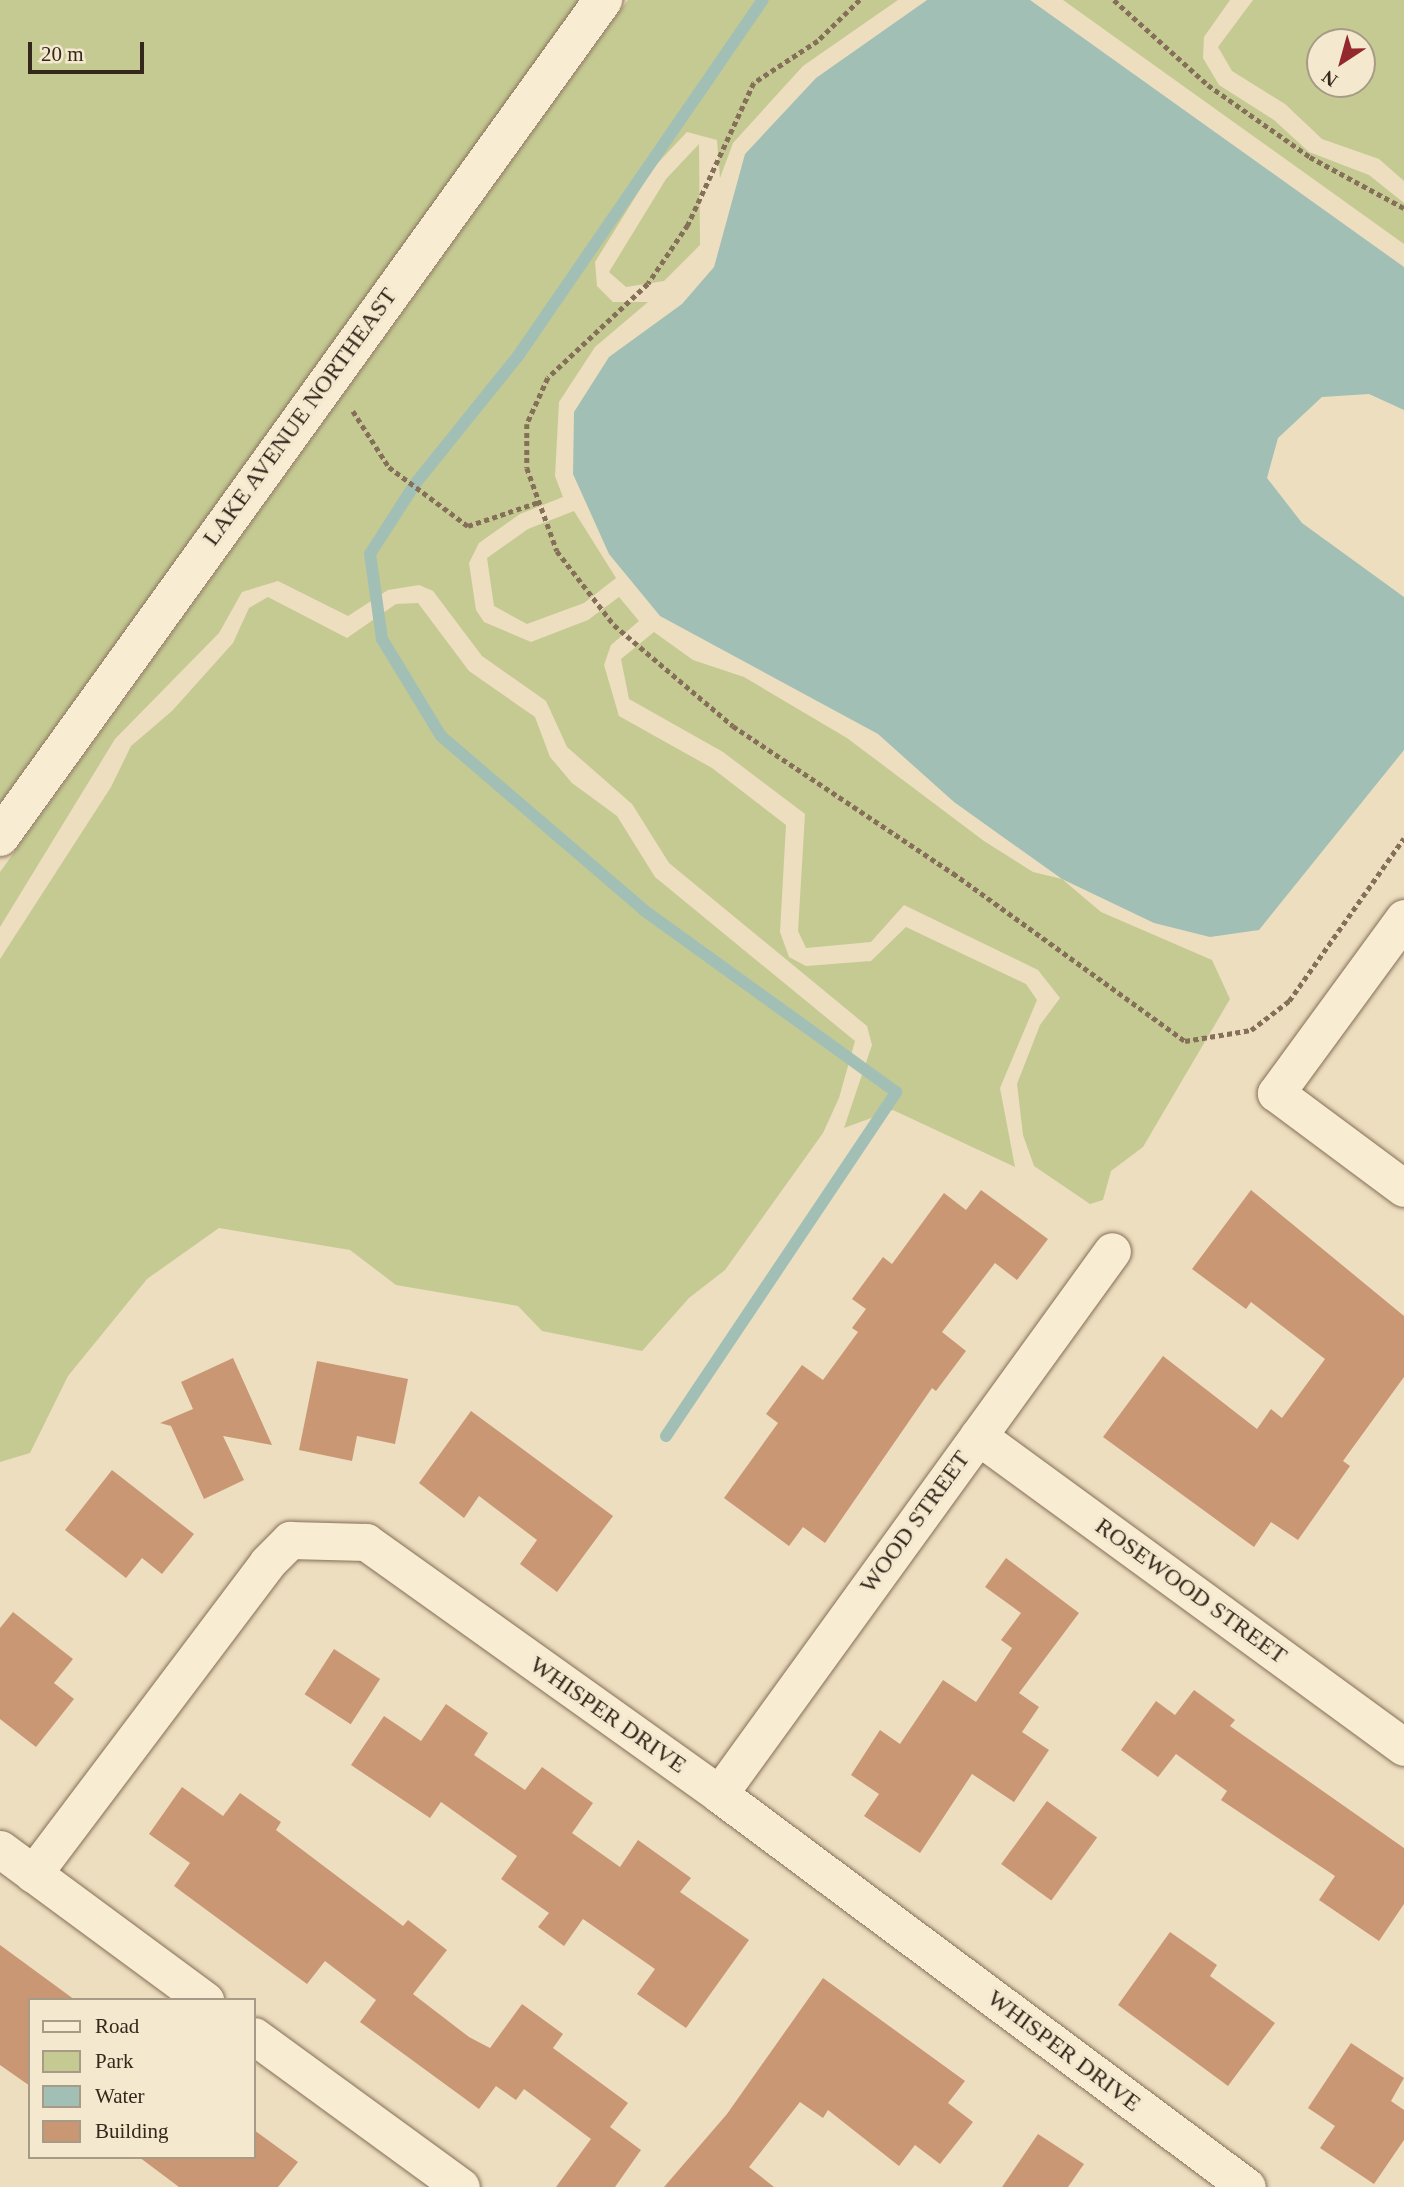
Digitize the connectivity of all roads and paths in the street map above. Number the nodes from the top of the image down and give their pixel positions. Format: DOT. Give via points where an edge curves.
graph roads {
  1 [pos="603,0"];
  2 [pos="860,0"];
  3 [pos="1114,0"];
  4 [pos="1404,208"];
  5 [pos="349,408"];
  6 [pos="539,502"];
  7 [pos="0,837"];
  8 [pos="1404,838"];
  9 [pos="1404,918"];
  10 [pos="1404,1188"];
  11 [pos="1112,1251"];
  12 [pos="978,1436"];
  13 [pos="1404,1747"];
  14 [pos="719,1794"];
  15 [pos="0,1849"];
  16 [pos="33,1874"];
  17 [pos="202,1998"];
  18 [pos="256,2037"];
  19 [pos="461,2187"];
  20 [pos="1247,2187"];
  1 -- 7 [label="street, LAKE AVENUE NORTHEAST"];
  2 -- 6 [label="path" via="818,41 754,83 688,225 648,284 548,379 527,424 527,468"];
  3 -- 4 [label="path" via="1208,85 1310,157"];
  5 -- 6 [label="path" via="398,474 468,526"];
  6 -- 8 [label="path" via="557,551 614,625 713,709 1185,1041 1251,1030 1289,1001"];
  9 -- 10 [label="street" via="1276,1093"];
  11 -- 12 [label="street, WOOD STREET"];
  12 -- 13 [label="street, ROSEWOOD STREET"];
  12 -- 14 [label="street, WOOD STREET"];
  14 -- 16 [label="street, WHISPER DRIVE" via="366,1542 290,1540 156,1705"];
  14 -- 20 [label="street, WHISPER DRIVE"];
  15 -- 16 [label="street"];
  16 -- 17 [label="street"];
  18 -- 19 [label="street"];
}
